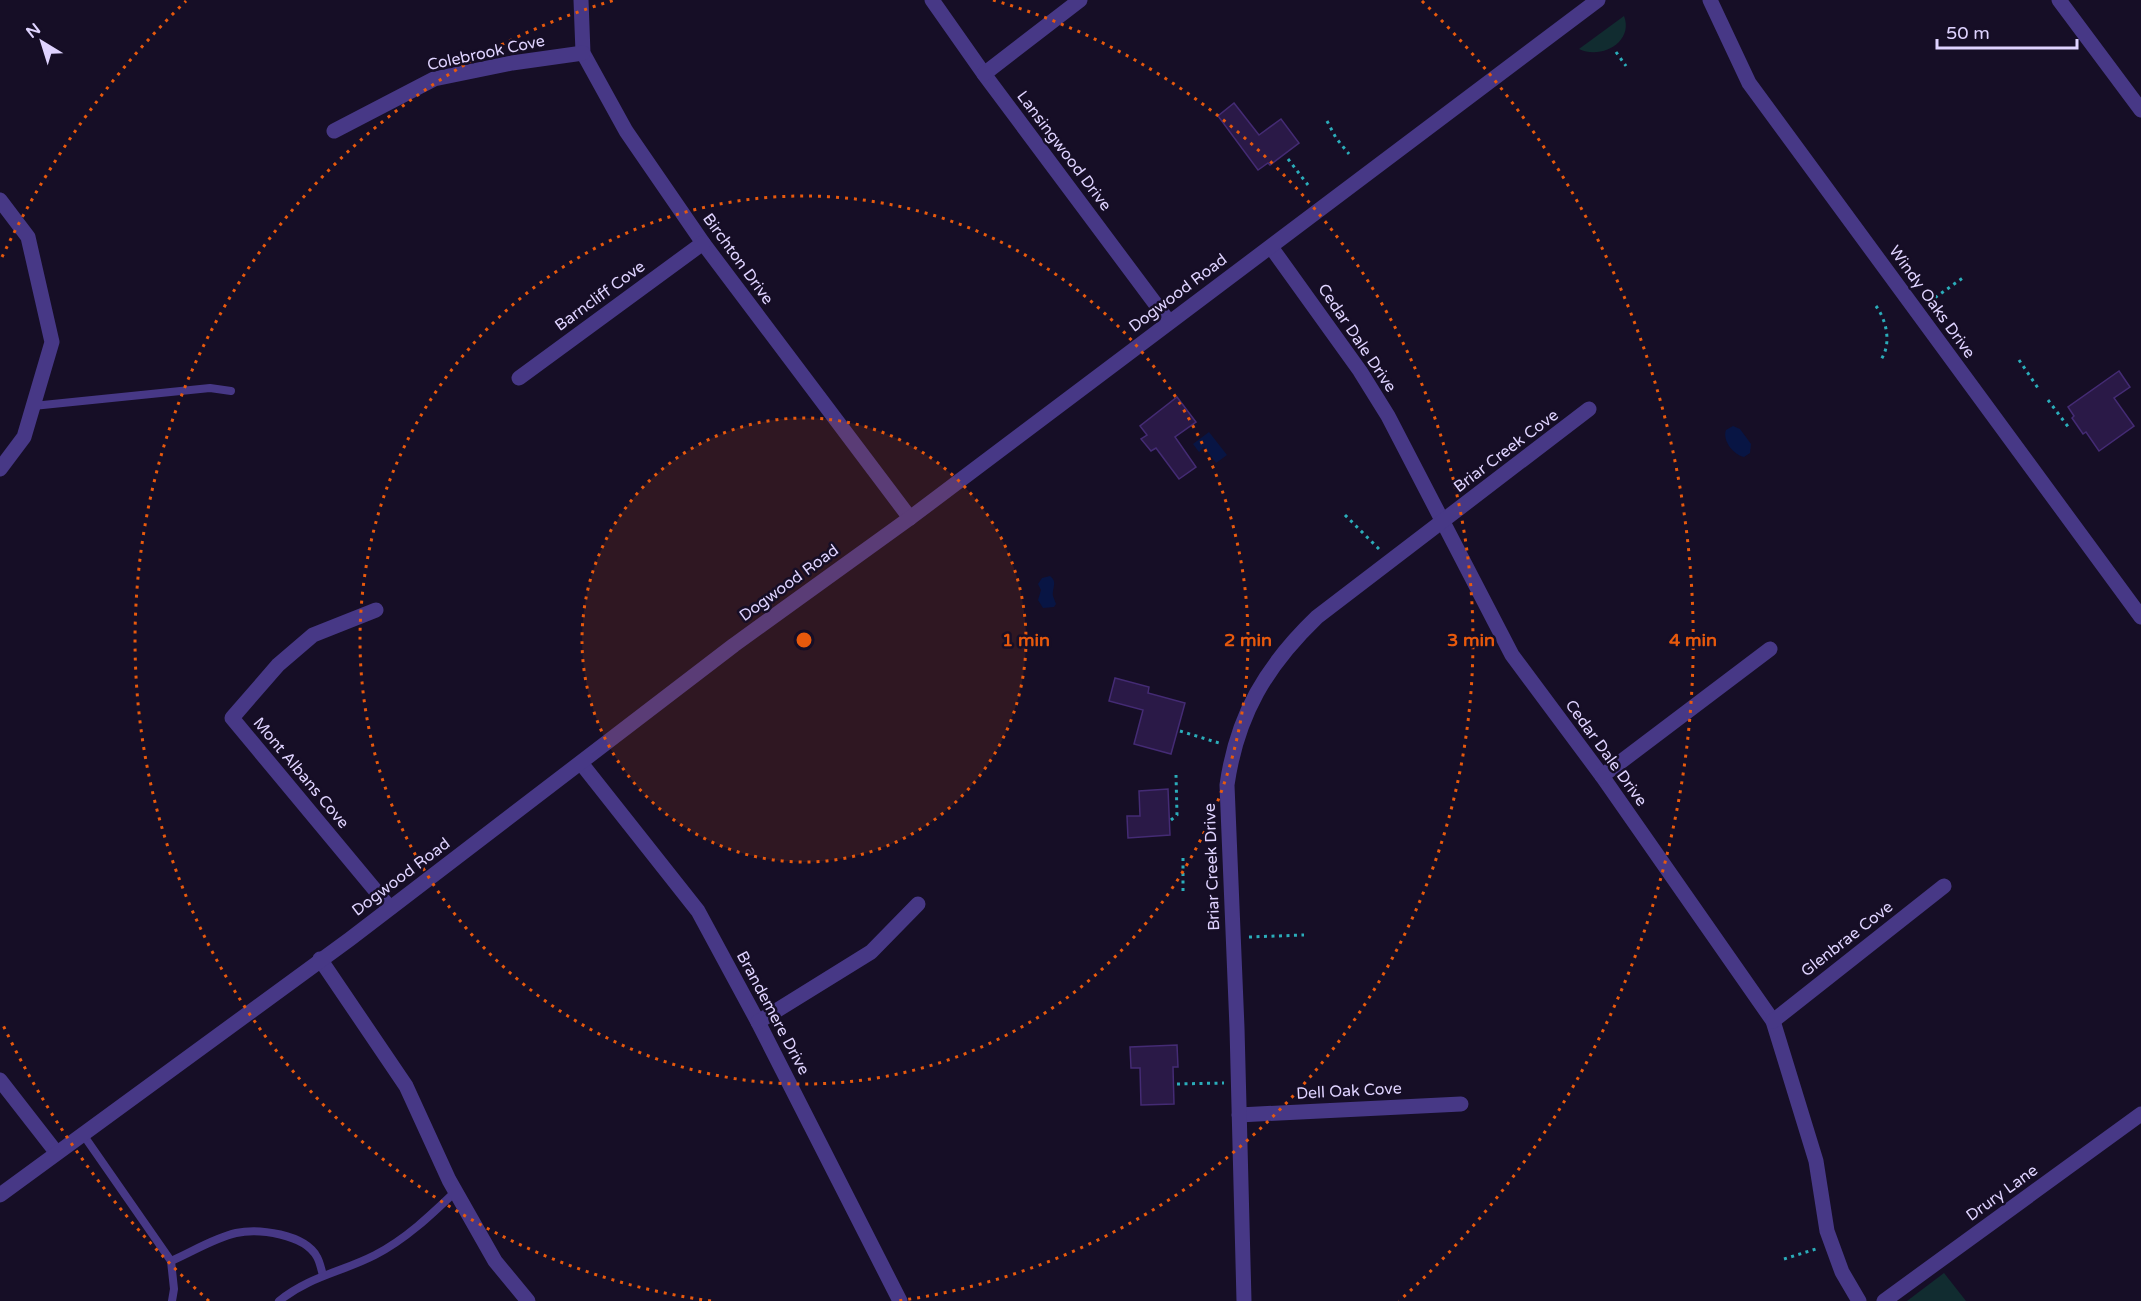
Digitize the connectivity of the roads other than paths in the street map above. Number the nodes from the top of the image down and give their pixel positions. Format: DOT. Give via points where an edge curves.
graph roads {
  1 [pos="581,0"];
  2 [pos="932,0"];
  3 [pos="1080,0"];
  4 [pos="1598,0"];
  5 [pos="1710,0"];
  6 [pos="2059,0"];
  7 [pos="583,53"];
  8 [pos="984,74"];
  9 [pos="2141,110"];
  10 [pos="334,131"];
  11 [pos="0,200"];
  12 [pos="703,243"];
  13 [pos="1271,247"];
  14 [pos="1169,322"];
  15 [pos="519,378"];
  16 [pos="231,392"];
  17 [pos="33,406"];
  18 [pos="1589,409"];
  19 [pos="0,469"];
  20 [pos="910,518"];
  21 [pos="1444,521"];
  22 [pos="376,610"];
  23 [pos="2141,617"];
  24 [pos="1770,649"];
  25 [pos="581,763"];
  26 [pos="1602,776"];
  27 [pos="1944,886"];
  28 [pos="918,904"];
  29 [pos="390,908"];
  30 [pos="320,959"];
  31 [pos="1773,1021"];
  32 [pos="758,1022"];
  33 [pos="0,1080"];
  34 [pos="1461,1104"];
  35 [pos="1239,1115"];
  36 [pos="2140,1116"];
  37 [pos="82,1133"];
  38 [pos="56,1152"];
  39 [pos="456,1191"];
  40 [pos="0,1195"];
  41 [pos="171,1261"];
  42 [pos="323,1275"];
  43 [pos="172,1301"];
  44 [pos="279,1301"];
  45 [pos="528,1301"];
  46 [pos="900,1301"];
  47 [pos="1244,1301"];
  48 [pos="1859,1301"];
  49 [pos="1884,1301"];
  1 -- 7 [label="street, Birchton Drive"];
  2 -- 8 [label="street, Lansingwood Drive"];
  3 -- 8 [label="street"];
  4 -- 13 [label="street, Dogwood Road"];
  5 -- 23 [label="street, Windy Oaks Drive" via="1749,83"];
  6 -- 9 [label="street"];
  7 -- 10 [label="street, Colebrook Cove" via="434,79"];
  7 -- 12 [label="street, Birchton Drive" via="626,131"];
  8 -- 14 [label="street, Lansingwood Drive"];
  11 -- 17 [label="street" via="28,237 52,342"];
  12 -- 15 [label="street, Barncliff Cove"];
  12 -- 20 [label="street, Birchton Drive"];
  13 -- 14 [label="street, Dogwood Road"];
  13 -- 21 [label="street, Cedar Dale Drive" via="1360,371"];
  14 -- 20 [label="street, Dogwood Road"];
  16 -- 17 [label="lane" via="210,388"];
  17 -- 19 [label="street" via="24,437"];
  18 -- 21 [label="street, Briar Creek Cove"];
  20 -- 25 [label="street, Dogwood Road" via="734,645"];
  21 -- 26 [label="street, Cedar Dale Drive" via="1512,655"];
  21 -- 35 [label="street, Briar Creek Drive" via="1296,637 1253,697 1239,730 1227,785"];
  22 -- 29 [label="street, Mont Albans Cove" via="313,635 278,665 232,718"];
  24 -- 26 [label="street"];
  25 -- 29 [label="street, Dogwood Road"];
  25 -- 32 [label="street, Brandemere Drive" via="699,911"];
  26 -- 31 [label="street, Cedar Dale Drive"];
  27 -- 31 [label="street, Glenbrae Cove"];
  28 -- 32 [label="street" via="871,951"];
  29 -- 30 [label="street, Dogwood Road"];
  30 -- 37 [label="street, Dogwood Road"];
  30 -- 39 [label="street" via="406,1086"];
  31 -- 48 [label="street, Cedar Dale Drive" via="1816,1161 1827,1231 1842,1272"];
  32 -- 46 [label="street, Brandemere Drive"];
  33 -- 38 [label="street"];
  34 -- 35 [label="street, Dell Oak Cove"];
  35 -- 47 [label="street, Briar Creek Drive"];
  36 -- 49 [label="street, Drury Lane"];
  37 -- 38 [label="street, Dogwood Road"];
  37 -- 41 [label="lane"];
  38 -- 40 [label="street, Dogwood Road"];
  39 -- 42 [label="lane" via="418,1227 375,1255"];
  39 -- 45 [label="street" via="495,1261"];
  41 -- 42 [label="lane" via="236,1233 269,1233 285,1235 308,1247 317,1257"];
  41 -- 43 [label="lane"];
  42 -- 44 [label="lane"];
}
